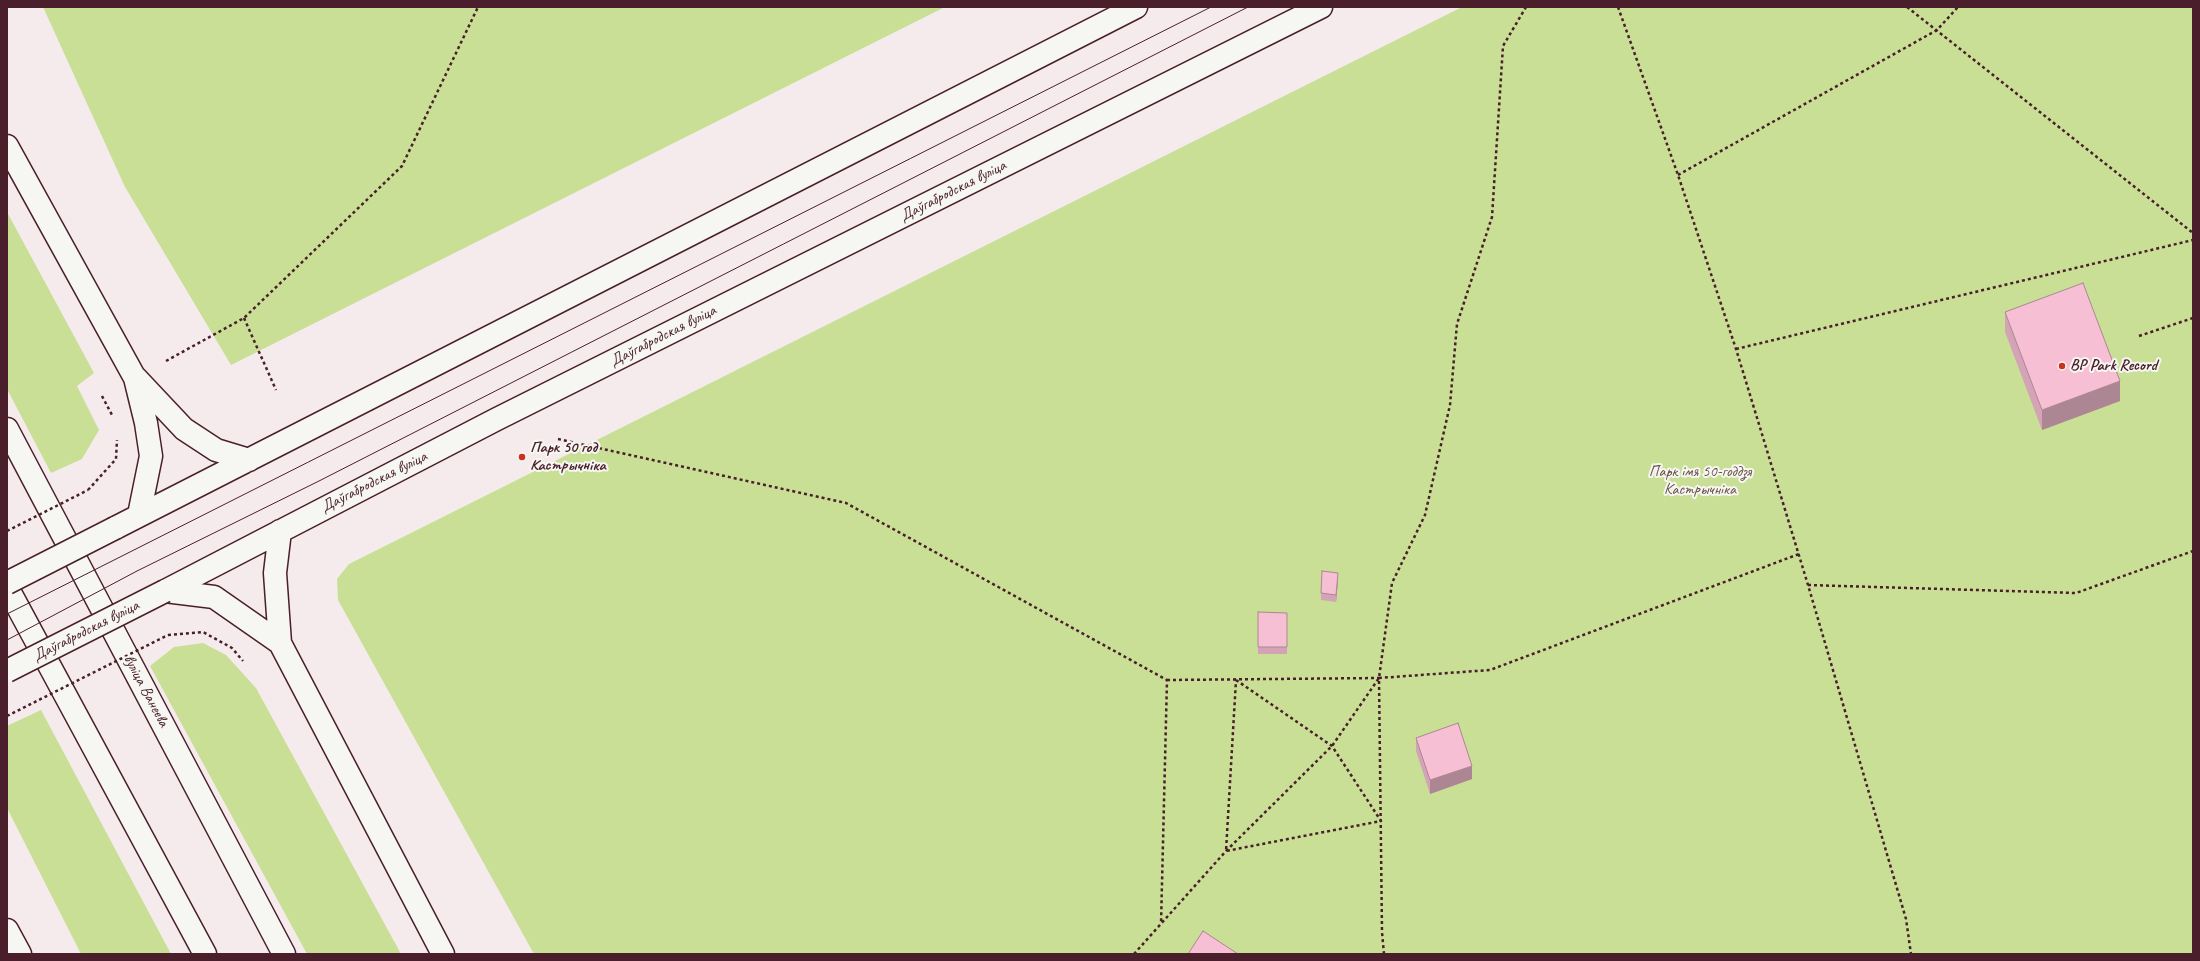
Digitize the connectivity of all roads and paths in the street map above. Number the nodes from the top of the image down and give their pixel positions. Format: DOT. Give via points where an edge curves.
graph roads {
  1 [pos="478,7"];
  2 [pos="1136,7"];
  3 [pos="1321,7"];
  4 [pos="1526,7"];
  5 [pos="1618,7"];
  6 [pos="1907,7"];
  7 [pos="1958,7"];
  8 [pos="1937,30"];
  9 [pos="7,146"];
  10 [pos="1678,175"];
  11 [pos="2193,233"];
  12 [pos="2193,240"];
  13 [pos="244,318"];
  14 [pos="2193,318"];
  15 [pos="2139,336"];
  16 [pos="1736,349"];
  17 [pos="166,361"];
  18 [pos="135,378"];
  19 [pos="276,390"];
  20 [pos="102,396"];
  21 [pos="115,420"];
  22 [pos="7,429"];
  23 [pos="118,433"];
  24 [pos="558,439"];
  25 [pos="249,460"];
  26 [pos="139,515"];
  27 [pos="7,531"];
  28 [pos="280,531"];
  29 [pos="2193,551"];
  30 [pos="1799,554"];
  31 [pos="7,583"];
  32 [pos="1808,586"];
  33 [pos="7,587"];
  34 [pos="166,591"];
  35 [pos="280,643"];
  36 [pos="243,662"];
  37 [pos="7,671"];
  38 [pos="1379,678"];
  39 [pos="1167,680"];
  40 [pos="1236,680"];
  41 [pos="7,716"];
  42 [pos="1332,746"];
  43 [pos="1381,821"];
  44 [pos="1226,850"];
  45 [pos="1161,924"];
  46 [pos="7,930"];
  47 [pos="20,954"];
  48 [pos="205,954"];
  49 [pos="284,954"];
  50 [pos="443,954"];
  51 [pos="1134,954"];
  52 [pos="1384,954"];
  53 [pos="1911,954"];
  1 -- 13 [label="path" via="402,166"];
  2 -- 25 [label="main road"];
  3 -- 28 [label="main road, Даўгабродская вуліца" via="497,419"];
  4 -- 38 [label="path" via="1503,46 1492,218 1456,324 1450,405 1425,515 1392,583"];
  5 -- 10 [label="path"];
  6 -- 8 [label="path"];
  7 -- 8 [label="path"];
  8 -- 10 [label="path"];
  8 -- 11 [label="path"];
  9 -- 18 [label="main road"];
  10 -- 16 [label="path"];
  12 -- 16 [label="path"];
  13 -- 17 [label="path"];
  13 -- 19 [label="path"];
  14 -- 15 [label="path"];
  16 -- 30 [label="path"];
  18 -- 25 [label="main road" via="184,429 216,450"];
  18 -- 26 [label="main road" via="151,456"];
  20 -- 21 [label="path"];
  22 -- 49 [label="main road, вуліца Ванеева"];
  23 -- 27 [label="path, bridge" via="116,459 88,490"];
  24 -- 39 [label="path" via="846,504"];
  25 -- 26 [label="main road"];
  26 -- 31 [label="main road, bridge"];
  28 -- 34 [label="main road, Даўгабродская вуліца"];
  28 -- 35 [label="main road" via="275,573"];
  29 -- 32 [label="path" via="2076,592"];
  30 -- 32 [label="path"];
  30 -- 38 [label="path" via="1490,670"];
  32 -- 53 [label="path" via="1906,919"];
  33 -- 48 [label="main road"];
  34 -- 35 [label="main road" via="214,597"];
  34 -- 37 [label="main road, Даўгабродская вуліца, bridge"];
  35 -- 50 [label="main road"];
  36 -- 41 [label="path, bridge" via="232,648 203,632 168,635"];
  38 -- 40 [label="path"];
  38 -- 42 [label="path"];
  38 -- 43 [label="path"];
  39 -- 40 [label="path"];
  39 -- 45 [label="path"];
  40 -- 42 [label="path"];
  40 -- 44 [label="path"];
  42 -- 43 [label="path"];
  42 -- 44 [label="path"];
  43 -- 44 [label="path"];
  43 -- 52 [label="path"];
  44 -- 45 [label="path"];
  45 -- 51 [label="path"];
  46 -- 47 [label="main road"];
}
